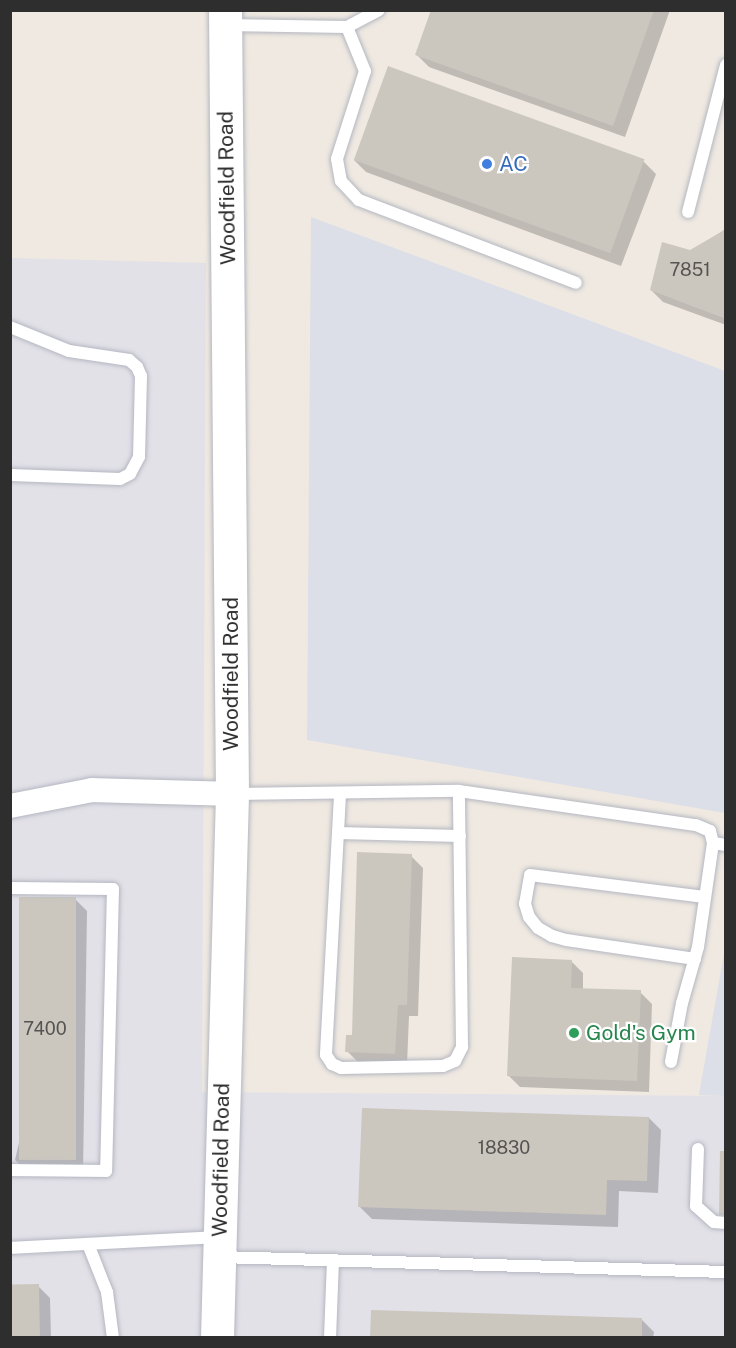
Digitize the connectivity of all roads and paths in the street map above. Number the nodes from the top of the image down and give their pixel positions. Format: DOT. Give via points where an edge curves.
graph roads {
  1 [pos="379,10"];
  2 [pos="365,14"];
  3 [pos="225,18"];
  4 [pos="347,27"];
  5 [pos="726,65"];
  6 [pos="688,212"];
  7 [pos="576,283"];
  8 [pos="10,327"];
  9 [pos="10,475"];
  10 [pos="459,791"];
  11 [pos="232,794"];
  12 [pos="340,795"];
  13 [pos="10,806"];
  14 [pos="338,832"];
  15 [pos="460,836"];
  16 [pos="719,844"];
  17 [pos="10,888"];
  18 [pos="705,897"];
  19 [pos="695,958"];
  20 [pos="671,1062"];
  21 [pos="698,1149"];
  22 [pos="10,1170"];
  23 [pos="726,1223"];
  24 [pos="88,1245"];
  25 [pos="219,1247"];
  26 [pos="10,1248"];
  27 [pos="333,1260"];
  28 [pos="726,1272"];
  29 [pos="113,1338"];
  30 [pos="218,1338"];
  31 [pos="330,1338"];
  1 -- 2 [label="lane"];
  2 -- 4 [label="lane"];
  3 -- 4 [label="lane"];
  3 -- 11 [label="main road, Woodfield Road"];
  4 -- 7 [label="lane" via="365,71 337,159 341,181 359,200"];
  5 -- 6 [label="lane"];
  8 -- 9 [label="lane" via="69,351 129,360 141,376 139,457 130,474 120,479"];
  10 -- 12 [label="lane"];
  10 -- 15 [label="lane"];
  10 -- 16 [label="lane" via="696,825 710,831"];
  11 -- 12 [label="lane"];
  11 -- 13 [label="street" via="92,790"];
  11 -- 25 [label="main road, Woodfield Road"];
  12 -- 14 [label="lane"];
  14 -- 15 [label="lane"];
  14 -- 15 [label="lane" via="325,1043 326,1055 341,1068 443,1066 455,1061 462,1047"];
  16 -- 18 [label="lane"];
  17 -- 22 [label="lane" via="112,889 106,1171"];
  18 -- 19 [label="lane"];
  18 -- 19 [label="lane" via="530,876 525,904 529,917 552,936"];
  19 -- 20 [label="lane"];
  21 -- 23 [label="lane" via="696,1206 714,1222"];
  24 -- 25 [label="lane"];
  24 -- 26 [label="lane"];
  24 -- 29 [label="lane" via="107,1292"];
  25 -- 27 [label="lane"];
  25 -- 30 [label="main road, Woodfield Road"];
  27 -- 28 [label="lane"];
  27 -- 31 [label="lane"];
}
